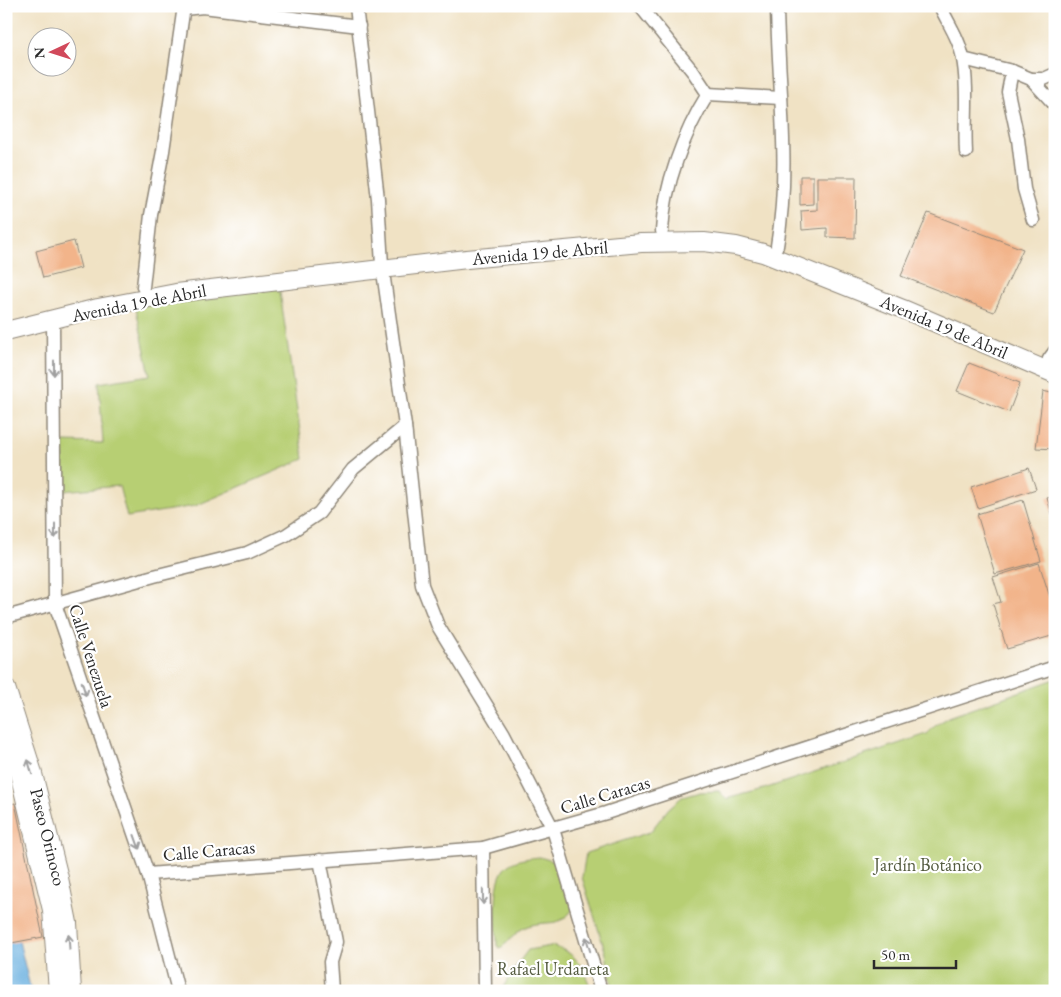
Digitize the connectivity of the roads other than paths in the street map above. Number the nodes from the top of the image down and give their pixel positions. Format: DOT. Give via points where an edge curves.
graph roads {
  1 [pos="356,6"];
  2 [pos="640,6"];
  3 [pos="776,6"];
  4 [pos="940,6"];
  5 [pos="184,8"];
  6 [pos="237,10"];
  7 [pos="359,26"];
  8 [pos="964,59"];
  9 [pos="1012,71"];
  10 [pos="1055,74"];
  11 [pos="1031,79"];
  12 [pos="1055,84"];
  13 [pos="708,94"];
  14 [pos="781,98"];
  15 [pos="1054,104"];
  16 [pos="966,152"];
  17 [pos="1033,220"];
  18 [pos="662,231"];
  19 [pos="778,246"];
  20 [pos="382,263"];
  21 [pos="143,287"];
  22 [pos="6,319"];
  23 [pos="54,319"];
  24 [pos="6,331"];
  25 [pos="1053,361"];
  26 [pos="405,426"];
  27 [pos="55,604"];
  28 [pos="6,617"];
  29 [pos="1055,666"];
  30 [pos="6,688"];
  31 [pos="6,732"];
  32 [pos="553,829"];
  33 [pos="483,848"];
  34 [pos="320,860"];
  35 [pos="148,874"];
  36 [pos="58,991"];
  37 [pos="72,991"];
  38 [pos="178,991"];
  39 [pos="332,991"];
  40 [pos="485,991"];
  41 [pos="601,991"];
  1 -- 7 [label="street"];
  2 -- 13 [label="street"];
  3 -- 14 [label="street"];
  4 -- 8 [label="street"];
  5 -- 6 [label="street"];
  5 -- 21 [label="street" via="151,215"];
  6 -- 7 [label="street"];
  7 -- 20 [label="street"];
  8 -- 9 [label="street"];
  8 -- 16 [label="street"];
  9 -- 11 [label="street"];
  9 -- 17 [label="street" via="1008,92 1024,189"];
  10 -- 11 [label="street" via="1044,79"];
  11 -- 15 [label="street"];
  12 -- 15 [label="street" via="1052,87"];
  13 -- 14 [label="street"];
  13 -- 18 [label="street" via="690,122 663,214"];
  14 -- 19 [label="street" via="785,163"];
  18 -- 19 [label="street, Avenida 19 de Abril" via="738,234"];
  18 -- 20 [label="street, Avenida 19 de Abril"];
  19 -- 25 [label="street, Avenida 19 de Abril"];
  20 -- 21 [label="street, Avenida 19 de Abril"];
  20 -- 23 [label="street, Avenida 19 de Abril" via="168,294"];
  20 -- 25 [label="street, Avenida 19 de Abril" via="641,243 736,246 763,253"];
  20 -- 26 [label="street"];
  21 -- 22 [label="street, Avenida 19 de Abril"];
  23 -- 24 [label="street, Avenida 19 de Abril"];
  23 -- 27 [label="street, Calle Venezuela, one-way"];
  26 -- 27 [label="street" via="353,469 318,513 286,535 247,553"];
  26 -- 32 [label="street" via="422,585 438,626 504,734"];
  27 -- 28 [label="street"];
  27 -- 35 [label="street, Calle Venezuela, one-way"];
  29 -- 32 [label="street, Calle Caracas"];
  37 -- 30 [label="street, Paseo Orinoco, one-way" via="64,900 32,770"];
  31 -- 36 [label="street, Paseo Orinoco" via="52,910"];
  32 -- 33 [label="street, Calle Caracas"];
  41 -- 32 [label="street, one-way"];
  33 -- 34 [label="street, Calle Caracas"];
  33 -- 40 [label="street, one-way"];
  34 -- 35 [label="street, Calle Caracas"];
  34 -- 39 [label="street" via="336,942 330,962"];
  35 -- 38 [label="street, Calle Venezuela"];
}
